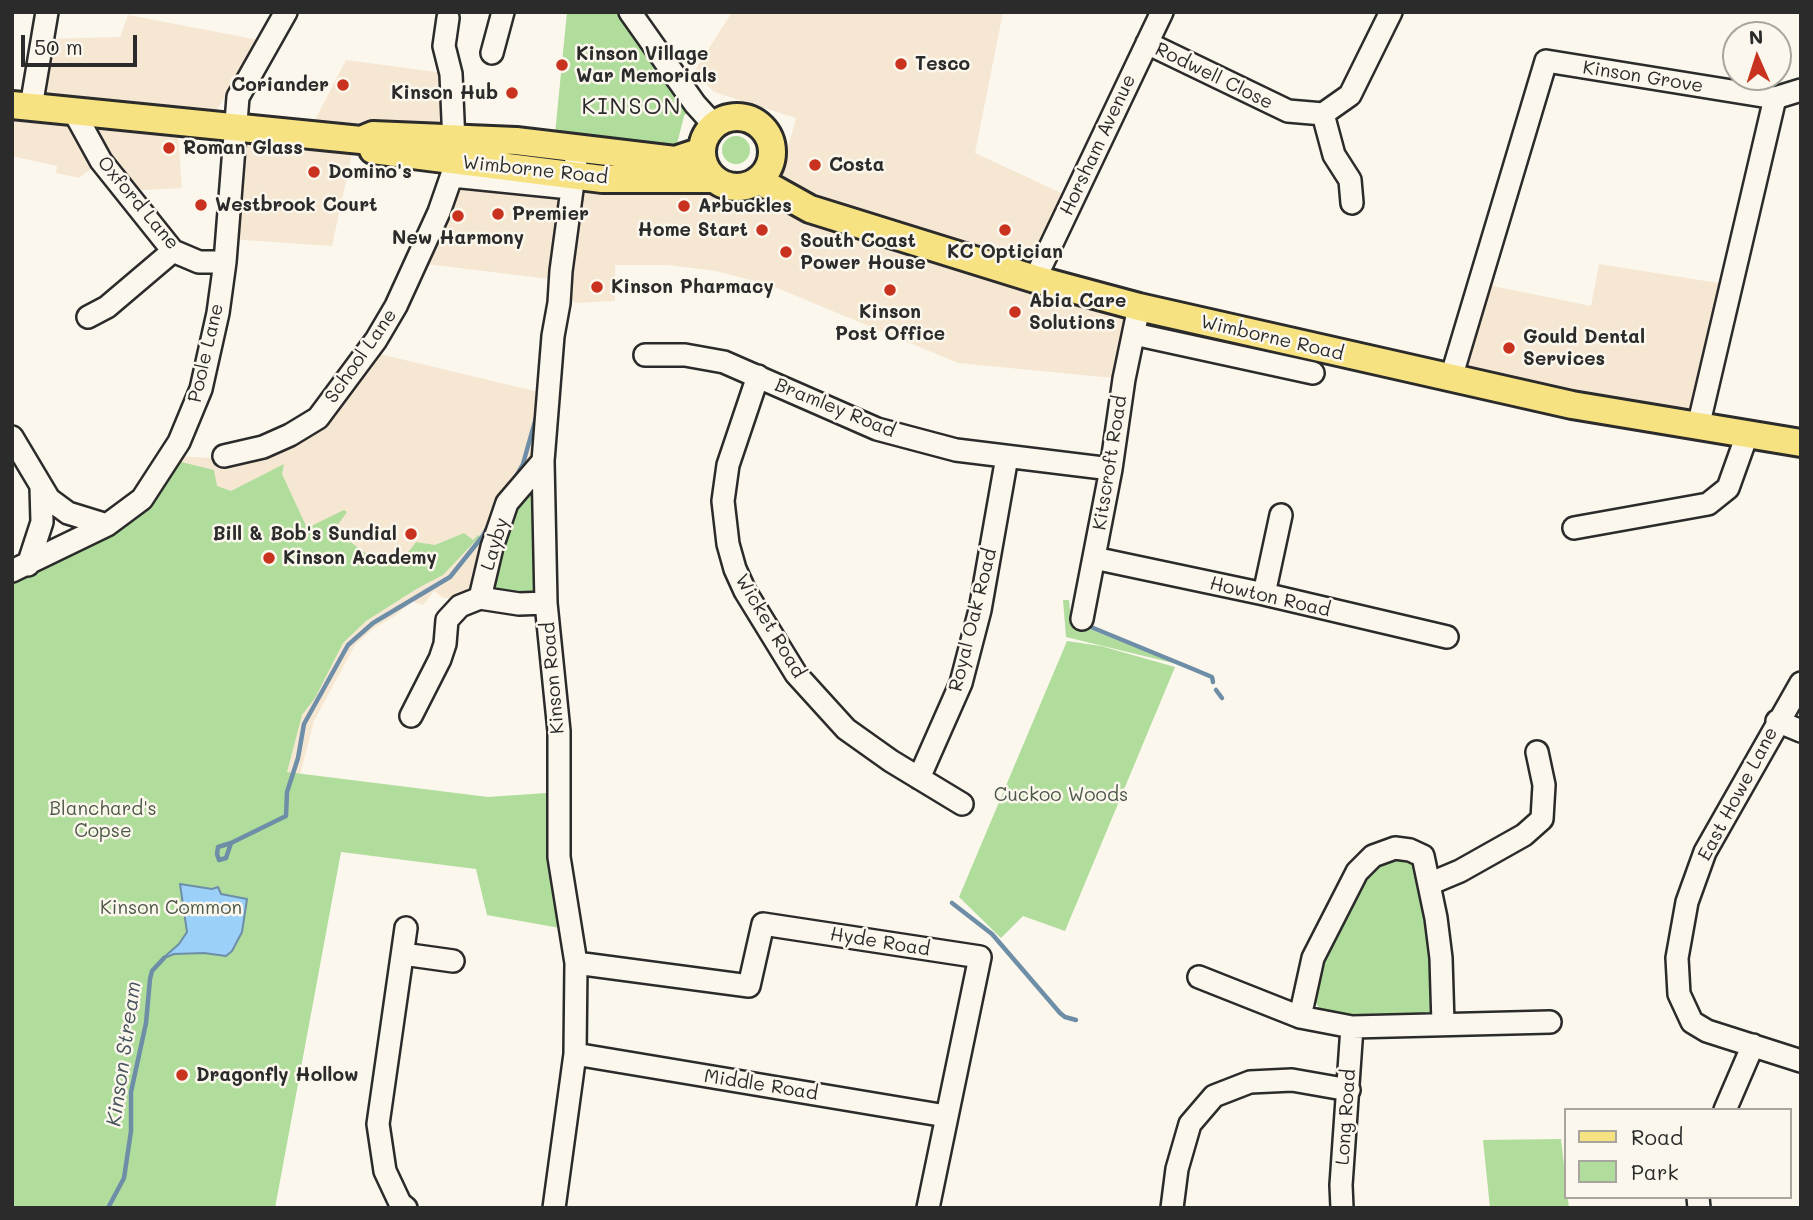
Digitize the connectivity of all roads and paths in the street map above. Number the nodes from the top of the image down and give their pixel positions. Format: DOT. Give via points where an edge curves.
graph roads {
  1 [pos="47,12"];
  2 [pos="286,12"];
  3 [pos="503,12"];
  4 [pos="629,12"];
  5 [pos="1162,12"];
  6 [pos="1391,12"];
  7 [pos="448,18"];
  8 [pos="1147,43"];
  9 [pos="492,53"];
  10 [pos="1801,90"];
  11 [pos="1775,97"];
  12 [pos="21,106"];
  13 [pos="74,112"];
  14 [pos="1323,114"];
  15 [pos="715,125"];
  16 [pos="235,128"];
  17 [pos="578,147"];
  18 [pos="702,151"];
  19 [pos="454,158"];
  20 [pos="715,179"];
  21 [pos="758,180"];
  22 [pos="572,182"];
  23 [pos="1352,203"];
  24 [pos="173,251"];
  25 [pos="225,262"];
  26 [pos="1035,279"];
  27 [pos="1139,307"];
  28 [pos="88,317"];
  29 [pos="1134,334"];
  30 [pos="645,355"];
  31 [pos="1313,373"];
  32 [pos="758,376"];
  33 [pos="1451,378"];
  34 [pos="1698,426"];
  35 [pos="1747,435"];
  36 [pos="12,437"];
  37 [pos="1801,443"];
  38 [pos="224,456"];
  39 [pos="1007,457"];
  40 [pos="543,461"];
  41 [pos="1111,469"];
  42 [pos="41,487"];
  43 [pos="1282,514"];
  44 [pos="107,525"];
  45 [pos="1574,528"];
  46 [pos="1094,558"];
  47 [pos="20,568"];
  48 [pos="1264,594"];
  49 [pos="480,597"];
  50 [pos="546,603"];
  51 [pos="1082,619"];
  52 [pos="1447,638"];
  53 [pos="1801,682"];
  54 [pos="411,716"];
  55 [pos="1777,721"];
  56 [pos="1801,731"];
  57 [pos="1537,752"];
  58 [pos="919,778"];
  59 [pos="962,804"];
  60 [pos="1429,884"];
  61 [pos="406,928"];
  62 [pos="403,954"];
  63 [pos="453,961"];
  64 [pos="576,962"];
  65 [pos="1199,978"];
  66 [pos="1300,1017"];
  67 [pos="1550,1022"];
  68 [pos="1443,1024"];
  69 [pos="1352,1027"];
  70 [pos="1753,1045"];
  71 [pos="575,1055"];
  72 [pos="1801,1061"];
  73 [pos="1349,1090"];
  74 [pos="1727,1108"];
  75 [pos="946,1116"];
  76 [pos="399,1206"];
  77 [pos="554,1208"];
  78 [pos="929,1208"];
  79 [pos="1172,1208"];
  80 [pos="1342,1208"];
  1 -- 12 [label="street"];
  2 -- 16 [label="street, Poole Lane" via="238,97"];
  3 -- 9 [label="street"];
  4 -- 15 [label="street"];
  5 -- 8 [label="street, Horsham Avenue"];
  6 -- 14 [label="street" via="1350,95"];
  7 -- 19 [label="street" via="444,46 451,74"];
  8 -- 14 [label="street, Rodwell Close" via="1288,111"];
  8 -- 26 [label="street, Horsham Avenue"];
  10 -- 11 [label="street"];
  11 -- 33 [label="street, Kinson Grove" via="1546,61"];
  11 -- 34 [label="street"];
  12 -- 13 [label="main road, Wimborne Road"];
  13 -- 16 [label="main road, Wimborne Road"];
  13 -- 24 [label="street, Oxford Lane" via="101,160"];
  14 -- 23 [label="street" via="1334,155 1350,180"];
  15 -- 18 [label="main road"];
  15 -- 21 [label="main road" via="740,118 764,130 770,140 771,162"];
  16 -- 19 [label="main road, Wimborne Road" via="361,140 372,150"];
  16 -- 25 [label="street, Poole Lane"];
  17 -- 18 [label="main road, Wimborne Road" via="675,160"];
  17 -- 19 [label="main road, Wimborne Road"];
  17 -- 22 [label="street, Kinson Road"];
  18 -- 20 [label="main road"];
  19 -- 22 [label="main road, Wimborne Road"];
  19 -- 38 [label="street, School Lane" via="439,212 396,306 318,418 263,447"];
  20 -- 21 [label="main road" via="741,187"];
  20 -- 22 [label="main road, Wimborne Road"];
  21 -- 26 [label="main road, Wimborne Road" via="810,209"];
  22 -- 40 [label="street, Kinson Road" via="552,336"];
  24 -- 25 [label="street, Oxford Lane" via="199,262"];
  24 -- 28 [label="street" via="107,307"];
  25 -- 44 [label="street, Poole Lane" via="201,389 179,442 142,499"];
  26 -- 27 [label="main road, Wimborne Road"];
  27 -- 29 [label="street, Kitscroft Road"];
  27 -- 33 [label="main road, Wimborne Road"];
  29 -- 31 [label="street, Wimborne Road"];
  29 -- 41 [label="street, Kitscroft Road"];
  30 -- 32 [label="street, Bramley Road" via="685,355 724,362"];
  32 -- 39 [label="street, Bramley Road" via="877,429 956,450"];
  32 -- 58 [label="street, Wicket Road" via="724,482 725,523 735,569 796,674 846,729"];
  33 -- 34 [label="main road, Wimborne Road"];
  34 -- 35 [label="main road, Wimborne Road"];
  35 -- 37 [label="main road, Wimborne Road"];
  35 -- 45 [label="street" via="1728,488 1708,504"];
  36 -- 42 [label="street"];
  39 -- 41 [label="street, Bramley Road"];
  39 -- 58 [label="street, Royal Oak Road" via="980,610 961,683"];
  40 -- 49 [label="street, Layby" via="507,503"];
  40 -- 50 [label="street, Kinson Road"];
  41 -- 46 [label="street, Kitscroft Road"];
  42 -- 44 [label="street" via="68,513"];
  42 -- 47 [label="street" via="42,522"];
  43 -- 48 [label="street"];
  44 -- 47 [label="street, Poole Lane"];
  46 -- 48 [label="street, Howton Road"];
  46 -- 51 [label="street, Kitscroft Road"];
  48 -- 52 [label="street, Howton Road"];
  49 -- 50 [label="street"];
  49 -- 54 [label="street" via="460,606 447,620 440,659"];
  50 -- 64 [label="street, Kinson Road" via="559,731 559,856"];
  53 -- 55 [label="street, East Howe Lane"];
  55 -- 56 [label="street"];
  55 -- 70 [label="street, East Howe Lane" via="1705,852 1688,902 1677,958 1679,994 1692,1022"];
  57 -- 60 [label="street" via="1545,785 1542,819 1524,835"];
  58 -- 59 [label="street, Wicket Road"];
  60 -- 66 [label="street" via="1423,856 1410,849 1395,848 1373,856 1357,872 1313,958"];
  60 -- 68 [label="street" via="1441,958"];
  61 -- 62 [label="street"];
  62 -- 63 [label="street"];
  62 -- 76 [label="street" via="378,1124 385,1171"];
  64 -- 71 [label="street, Kinson Road"];
  64 -- 75 [label="street, Hyde Road" via="749,986 763,924 980,957"];
  65 -- 66 [label="street"];
  66 -- 69 [label="street"];
  67 -- 68 [label="street"];
  68 -- 69 [label="street"];
  69 -- 73 [label="street, Long Road"];
  70 -- 72 [label="street, East Howe Lane"];
  70 -- 74 [label="street"];
  71 -- 75 [label="street, Middle Road"];
  71 -- 77 [label="street, Kinson Road"];
  73 -- 79 [label="street" via="1293,1080 1250,1082 1214,1096 1190,1125"];
  73 -- 80 [label="street, Long Road"];
  75 -- 78 [label="street, Hyde Road"];
}
